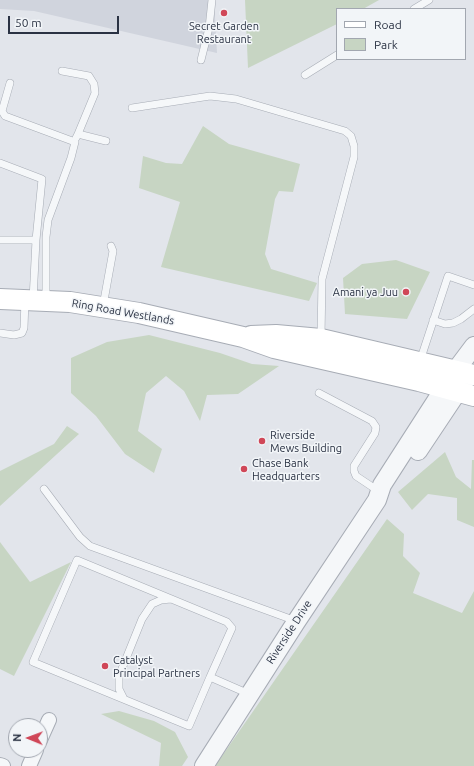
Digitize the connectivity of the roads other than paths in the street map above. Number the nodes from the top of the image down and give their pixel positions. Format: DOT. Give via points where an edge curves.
graph roads {
  1 [pos="212,0"];
  2 [pos="429,0"];
  3 [pos="416,8"];
  4 [pos="336,56"];
  5 [pos="202,60"];
  6 [pos="62,71"];
  7 [pos="304,75"];
  8 [pos="10,83"];
  9 [pos="132,108"];
  10 [pos="78,134"];
  11 [pos="106,141"];
  12 [pos="75,142"];
  13 [pos="0,163"];
  14 [pos="0,240"];
  15 [pos="36,240"];
  16 [pos="111,246"];
  17 [pos="474,285"];
  18 [pos="0,300"];
  19 [pos="35,300"];
  20 [pos="103,307"];
  21 [pos="474,309"];
  22 [pos="433,320"];
  23 [pos="0,333"];
  24 [pos="243,337"];
  25 [pos="321,339"];
  26 [pos="474,346"];
  27 [pos="420,361"];
  28 [pos="468,371"];
  29 [pos="459,392"];
  30 [pos="319,393"];
  31 [pos="44,490"];
  32 [pos="378,496"];
  33 [pos="172,599"];
  34 [pos="296,622"];
  35 [pos="210,677"];
  36 [pos="249,694"];
  37 [pos="124,699"];
  38 [pos="204,766"];
  1 -- 5 [label="lane"];
  2 -- 3 [label="lane"];
  4 -- 7 [label="lane"];
  6 -- 10 [label="lane" via="89,76 94,84 95,93"];
  8 -- 12 [label="lane" via="2,111 5,116"];
  9 -- 25 [label="lane" via="210,96 236,99 345,131 351,136 354,157 322,280"];
  10 -- 11 [label="lane"];
  10 -- 12 [label="lane"];
  12 -- 19 [label="lane" via="48,220"];
  13 -- 15 [label="lane" via="42,180"];
  14 -- 15 [label="lane"];
  15 -- 19 [label="lane"];
  16 -- 20 [label="lane" via="113,251"];
  17 -- 22 [label="lane" via="448,276"];
  18 -- 19 [label="main road, Ring Road Westlands"];
  19 -- 20 [label="main road, Ring Road Westlands"];
  19 -- 23 [label="lane" via="22,333"];
  20 -- 24 [label="main road, Ring Road Westlands"];
  21 -- 22 [label="lane" via="453,323 445,324"];
  22 -- 27 [label="lane"];
  24 -- 25 [label="main road, Ring Road Westlands" via="276,335"];
  24 -- 29 [label="main road, Ring Road Westlands" via="274,348"];
  25 -- 27 [label="main road, Ring Road Westlands"];
  26 -- 28 [label="street, Riverside Drive"];
  27 -- 28 [label="main road, Ring Road Westlands"];
  28 -- 29 [label="street, Riverside Drive"];
  29 -- 32 [label="street, Riverside Drive" via="388,492"];
  30 -- 32 [label="lane" via="372,420 376,426 375,433 354,466 354,471 356,476"];
  31 -- 34 [label="lane" via="80,537 90,546"];
  32 -- 34 [label="street, Riverside Drive"];
  33 -- 35 [label="lane" via="227,622 232,628"];
  33 -- 37 [label="lane" via="152,604 142,619 119,676 120,693"];
  33 -- 37 [label="lane" via="77,560 33,662"];
  34 -- 36 [label="street, Riverside Drive"];
  35 -- 36 [label="lane"];
  35 -- 37 [label="lane" via="189,726"];
  36 -- 38 [label="street, Riverside Drive"];
}
